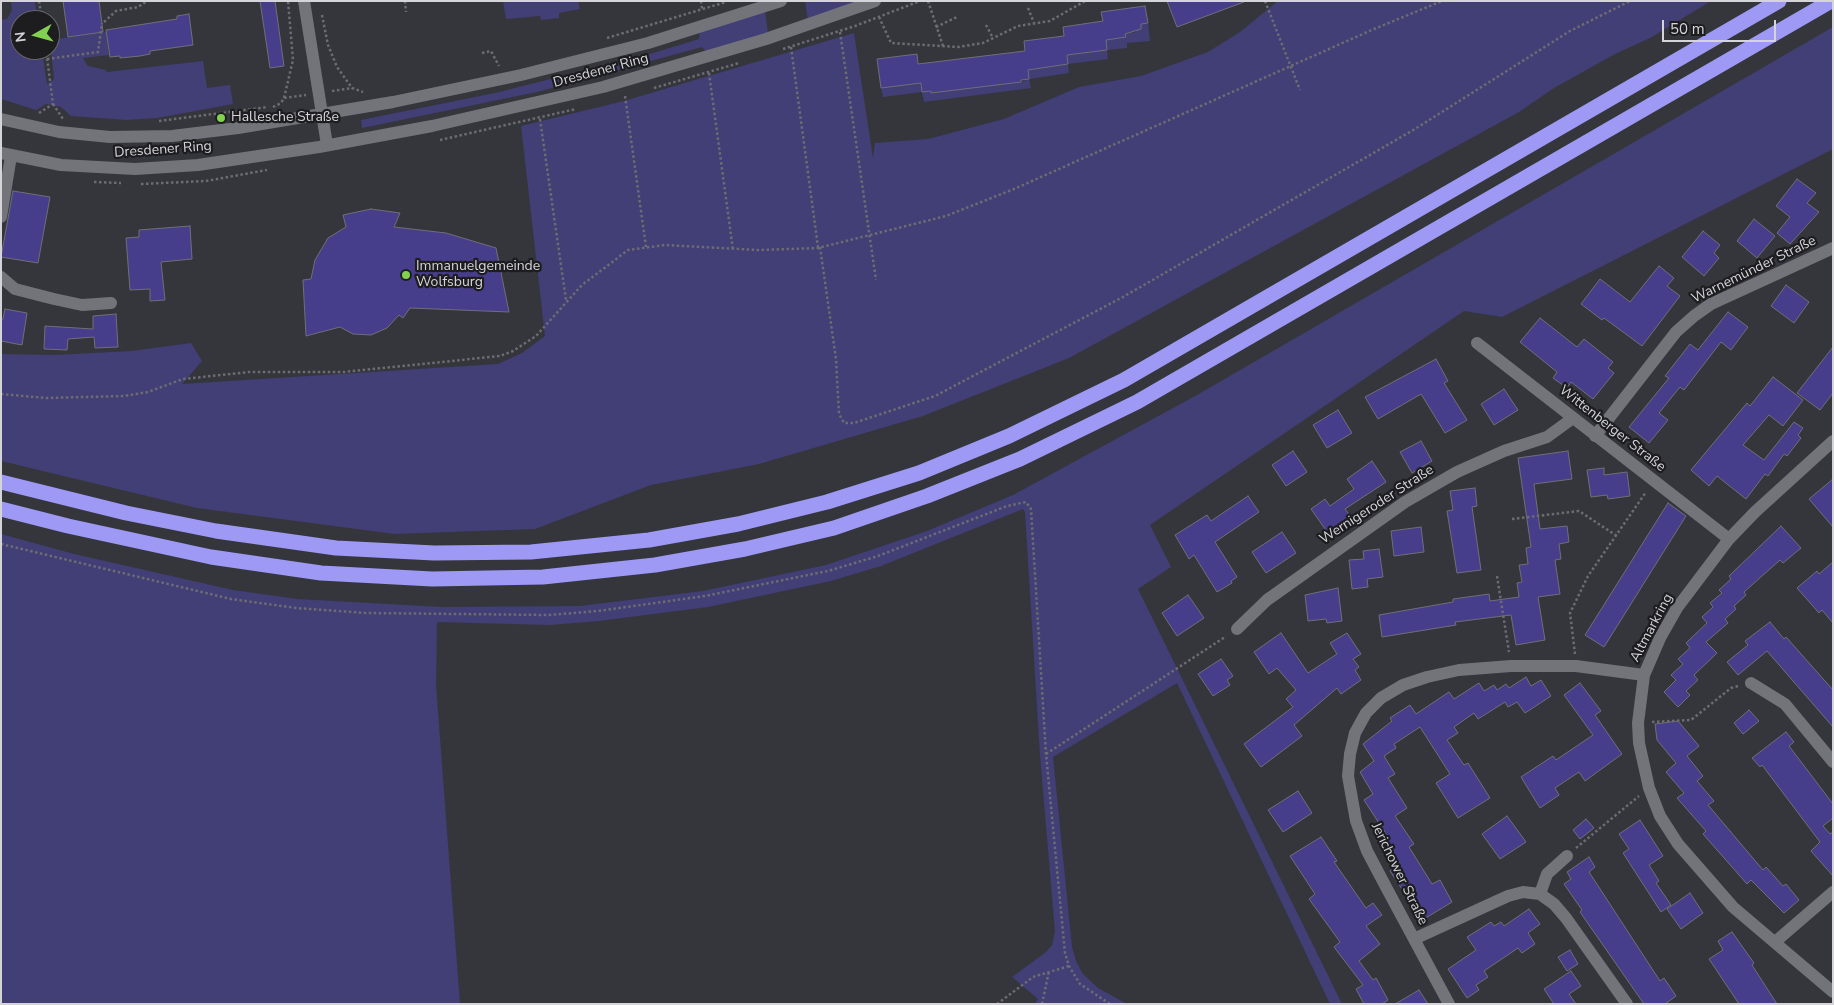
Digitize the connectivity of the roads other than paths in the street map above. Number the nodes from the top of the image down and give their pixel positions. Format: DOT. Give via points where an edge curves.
graph roads {
  1 [pos="304,1"];
  2 [pos="781,1"];
  3 [pos="875,1"];
  4 [pos="1779,1"];
  5 [pos="1831,1"];
  6 [pos="322,114"];
  7 [pos="1,119"];
  8 [pos="327,145"];
  9 [pos="6,155"];
  10 [pos="1,217"];
  11 [pos="1833,248"];
  12 [pos="1,277"];
  13 [pos="111,303"];
  14 [pos="1477,343"];
  15 [pos="1574,418"];
  16 [pos="1595,436"];
  17 [pos="1833,441"];
  18 [pos="1,482"];
  19 [pos="1,509"];
  20 [pos="1730,539"];
  21 [pos="1237,629"];
  22 [pos="1644,675"];
  23 [pos="1751,683"];
  24 [pos="1833,762"];
  25 [pos="1567,856"];
  26 [pos="1833,892"];
  27 [pos="1540,894"];
  28 [pos="1414,939"];
  29 [pos="1775,942"];
  30 [pos="1833,992"];
  31 [pos="1449,1004"];
  32 [pos="1626,1004"];
  1 -- 6 [label="street"];
  2 -- 6 [label="street, Dresdener Ring" via="568,64 428,96"];
  3 -- 8 [label="street, Dresdener Ring" via="766,39 603,87 432,126"];
  4 -- 18 [label="highway" via="1124,380 1009,436 918,473 827,502 738,524 649,540 531,552 434,553 336,548 216,531"];
  5 -- 19 [label="highway" via="1137,402 1020,459 834,528 655,565 543,577 432,579 321,573 211,557"];
  6 -- 7 [label="street, Dresdener Ring" via="195,134 129,138 59,132"];
  6 -- 8 [label="street"];
  8 -- 9 [label="street, Dresdener Ring" via="198,165 154,168 86,168"];
  9 -- 10 [label="street"];
  11 -- 16 [label="street, Warnemünder Straße" via="1711,304 1694,316 1676,332"];
  12 -- 13 [label="street" via="15,289 54,299 82,305"];
  14 -- 15 [label="street, Wittenberger Straße"];
  15 -- 16 [label="street, Wittenberger Straße"];
  15 -- 21 [label="street, Wernigeroder Straße" via="1547,437 1504,451 1457,472 1405,502 1267,600"];
  16 -- 20 [label="street, Wittenberger Straße"];
  17 -- 20 [label="street, Altmarkring"];
  20 -- 22 [label="street, Altmarkring" via="1677,608"];
  22 -- 28 [label="street, Jerichower Straße" via="1576,666 1459,670 1403,685 1366,712 1355,733 1350,754 1348,776 1356,820 1367,851"];
  22 -- 29 [label="street, Altmarkring" via="1639,743 1649,788 1660,816 1678,844 1733,907"];
  23 -- 24 [label="street" via="1784,704"];
  25 -- 27 [label="street" via="1547,874"];
  26 -- 29 [label="street"];
  27 -- 28 [label="street" via="1524,892 1508,896"];
  27 -- 32 [label="street" via="1566,918"];
  28 -- 31 [label="street, Jerichower Straße"];
  29 -- 30 [label="street, Altmarkring"];
}
